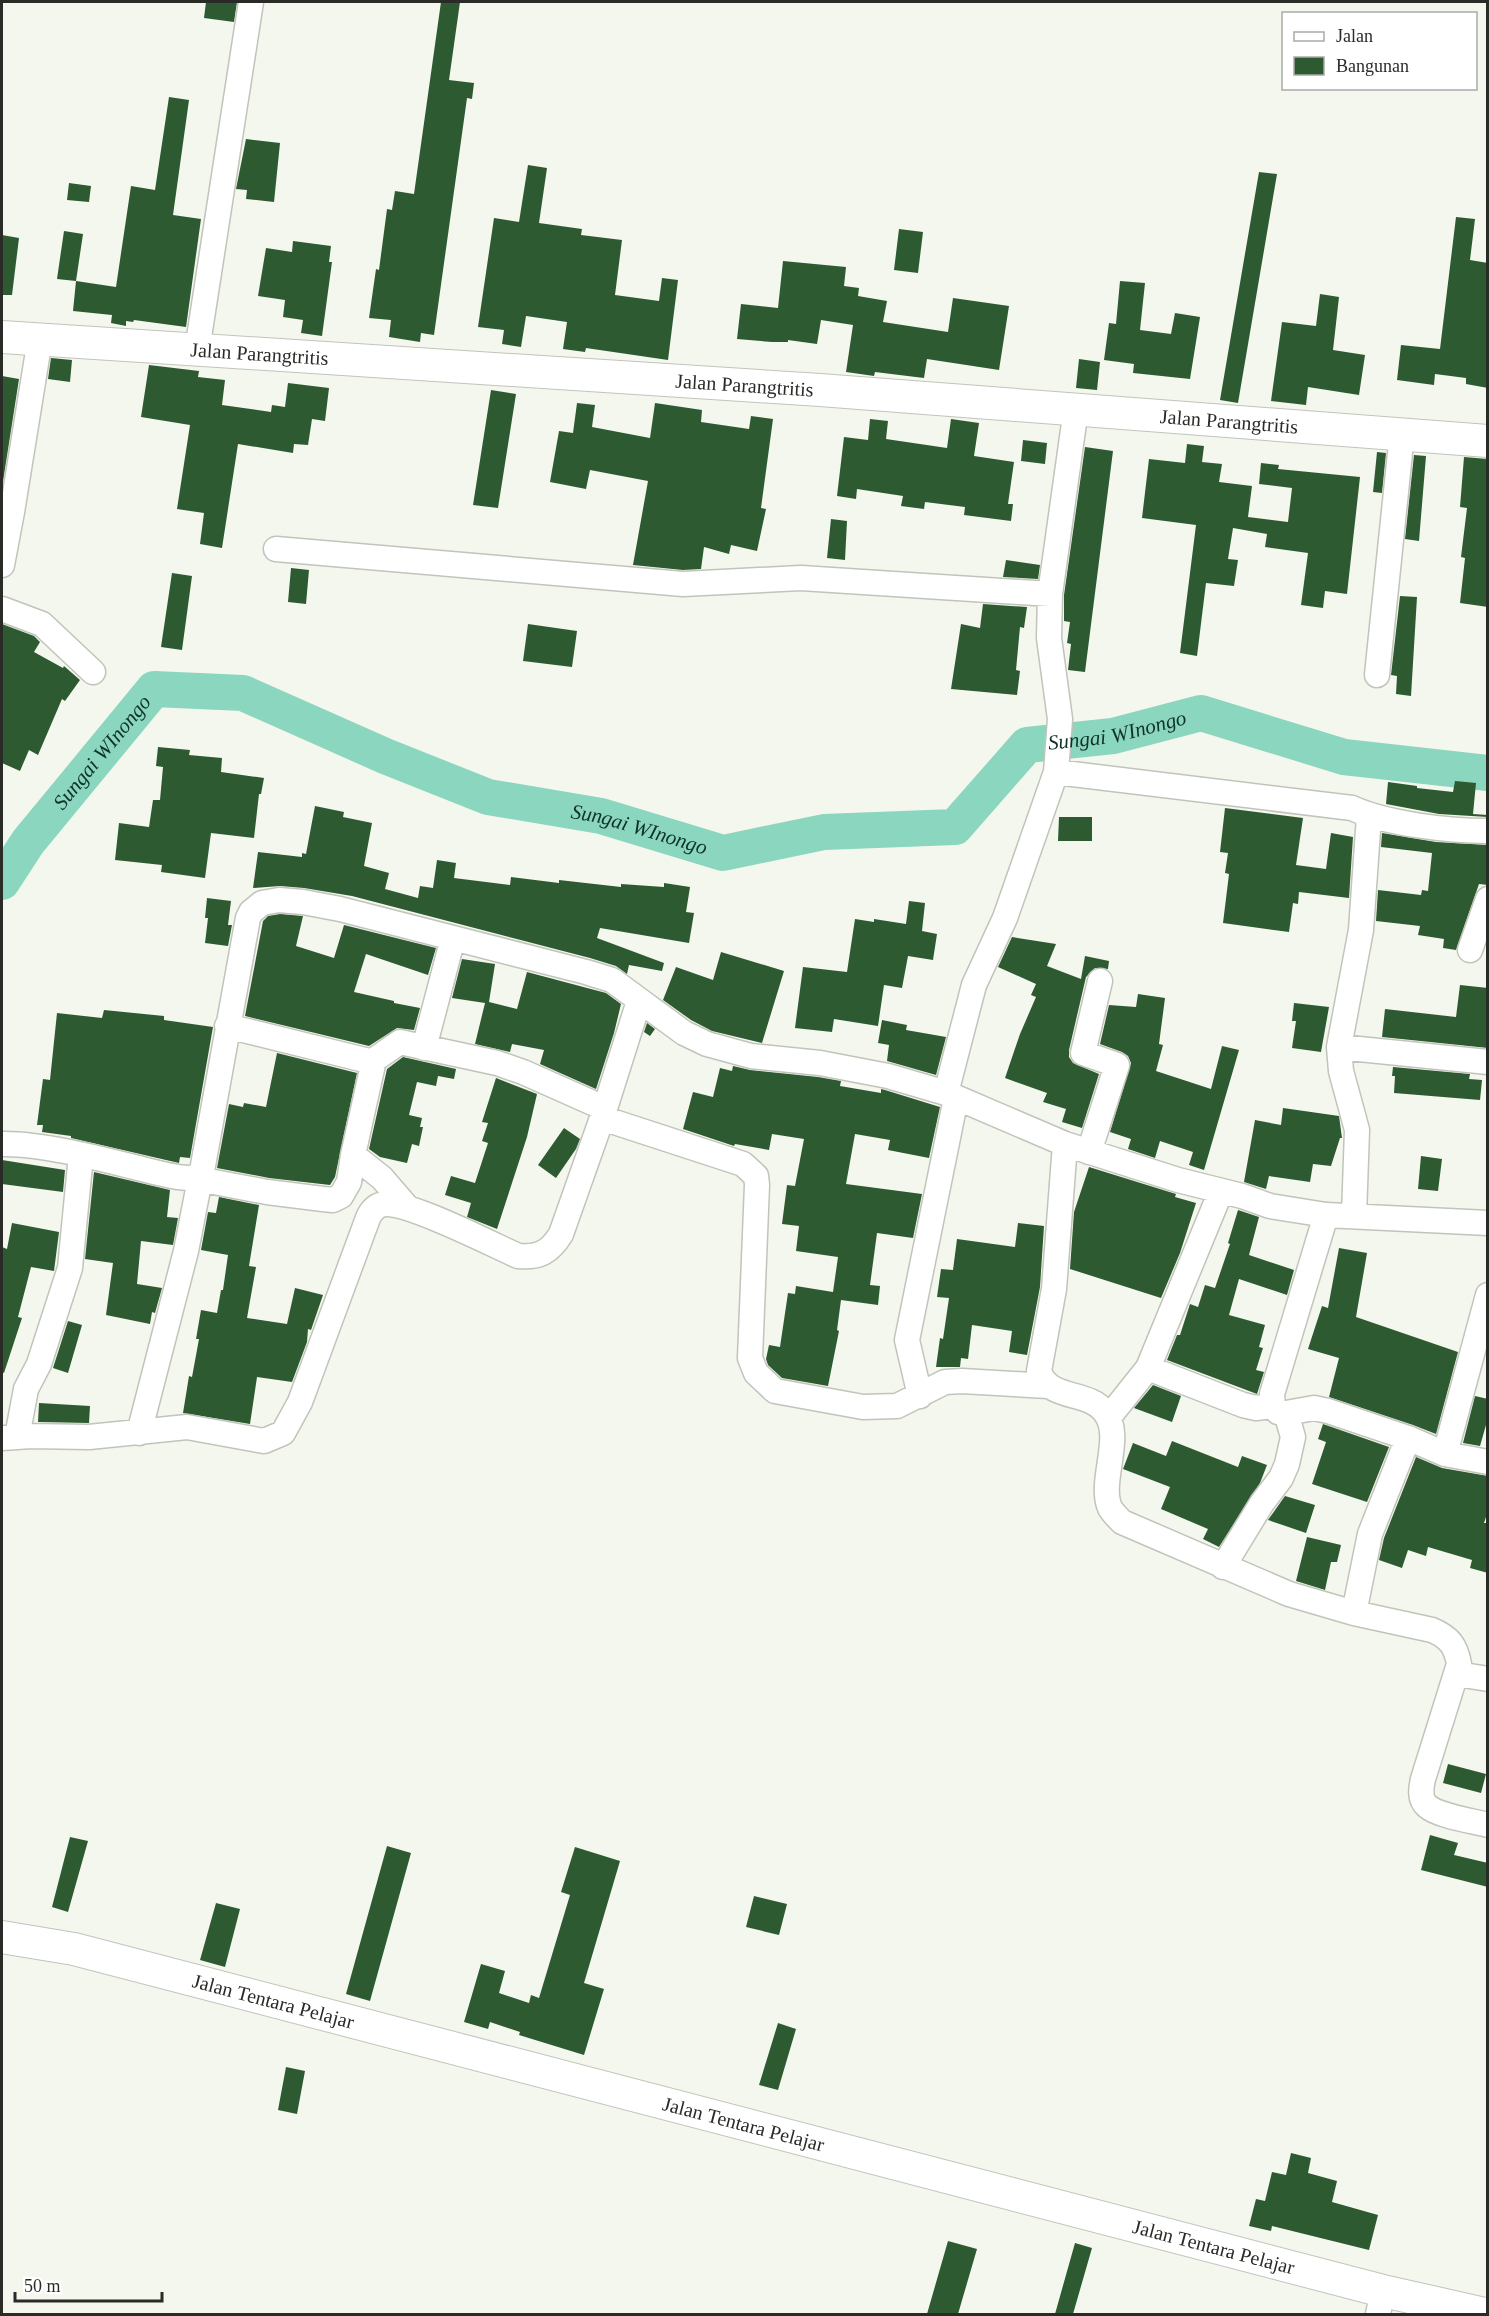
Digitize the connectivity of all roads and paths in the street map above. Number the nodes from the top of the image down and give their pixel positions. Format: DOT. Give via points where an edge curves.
graph roads {
  1 [pos="251,2"];
  2 [pos="2,337"];
  3 [pos="40,339"];
  4 [pos="197,350"];
  5 [pos="1076,409"];
  6 [pos="1402,434"];
  7 [pos="1488,441"];
  8 [pos="276,549"];
  9 [pos="2,565"];
  10 [pos="1050,594"];
  11 [pos="2,609"];
  12 [pos="93,672"];
  13 [pos="1377,675"];
  14 [pos="1056,769"];
  15 [pos="1369,816"];
  16 [pos="1488,831"];
  17 [pos="1488,899"];
  18 [pos="453,938"];
  19 [pos="1470,950"];
  20 [pos="1100,981"];
  21 [pos="639,1001"];
  22 [pos="227,1026"];
  23 [pos="1338,1047"];
  24 [pos="424,1048"];
  25 [pos="374,1060"];
  26 [pos="1488,1062"];
  27 [pos="951,1095"];
  28 [pos="603,1113"];
  29 [pos="2,1144"];
  30 [pos="1065,1144"];
  31 [pos="1089,1152"];
  32 [pos="81,1155"];
  33 [pos="353,1155"];
  34 [pos="197,1178"];
  35 [pos="1221,1191"];
  36 [pos="407,1207"];
  37 [pos="1326,1215"];
  38 [pos="1354,1215"];
  39 [pos="1488,1223"];
  40 [pos="1488,1295"];
  41 [pos="1148,1368"];
  42 [pos="1048,1386"];
  43 [pos="920,1396"];
  44 [pos="1280,1410"];
  45 [pos="1109,1417"];
  46 [pos="139,1433"];
  47 [pos="9,1437"];
  48 [pos="1408,1438"];
  49 [pos="1445,1454"];
  50 [pos="1488,1462"];
  51 [pos="1223,1567"];
  52 [pos="1354,1613"];
  53 [pos="1457,1674"];
  54 [pos="1488,1679"];
  55 [pos="1488,1825"];
  56 [pos="2,1937"];
  57 [pos="1380,2303"];
  58 [pos="1485,2314"];
  1 -- 4 [label="street"];
  2 -- 3 [label="main road, Jalan Parangtritis"];
  3 -- 4 [label="main road, Jalan Parangtritis"];
  3 -- 9 [label="street"];
  4 -- 5 [label="main road, Jalan Parangtritis"];
  5 -- 6 [label="main road, Jalan Parangtritis"];
  5 -- 10 [label="street"];
  6 -- 7 [label="main road, Jalan Parangtritis"];
  6 -- 13 [label="street"];
  8 -- 10 [label="street" via="683,584 801,578"];
  10 -- 14 [label="street" via="1049,638 1060,719"];
  11 -- 12 [label="street" via="51,630"];
  14 -- 15 [label="street" via="1352,808"];
  14 -- 27 [label="street" via="1005,918 974,985"];
  15 -- 16 [label="street" via="1458,831"];
  15 -- 23 [label="street" via="1361,930"];
  17 -- 19 [label="street"];
  18 -- 21 [label="street" via="612,980"];
  18 -- 22 [label="street" via="303,902 262,903 251,912 245,925"];
  18 -- 24 [label="street"];
  20 -- 31 [label="street" via="1083,1053 1117,1065"];
  21 -- 27 [label="street" via="684,1033 728,1051 888,1076"];
  21 -- 28 [label="street"];
  22 -- 25 [label="street"];
  22 -- 34 [label="street" via="202,1171"];
  23 -- 26 [label="street"];
  23 -- 38 [label="street" via="1357,1130"];
  24 -- 25 [label="street" via="400,1042"];
  24 -- 28 [label="street" via="505,1066"];
  25 -- 33 [label="street"];
  27 -- 30 [label="street"];
  27 -- 43 [label="street" via="907,1340"];
  28 -- 36 [label="street" via="561,1234 544,1254 518,1256"];
  28 -- 43 [label="street" via="743,1164 756,1176 750,1358 756,1373 775,1391 862,1407 897,1406"];
  29 -- 32 [label="street"];
  30 -- 31 [label="street"];
  30 -- 42 [label="street" via="1054,1289 1040,1360 1042,1380"];
  31 -- 35 [label="street"];
  32 -- 34 [label="street"];
  32 -- 47 [label="street" via="70,1268 39,1364"];
  33 -- 34 [label="street" via="347,1189 333,1200"];
  33 -- 36 [label="street" via="382,1178"];
  34 -- 46 [label="street" via="186,1251"];
  35 -- 37 [label="street" via="1270,1206"];
  35 -- 41 [label="street"];
  36 -- 46 [label="street" via="387,1204 372,1210 300,1402 283,1433 264,1441 187,1427"];
  37 -- 38 [label="street"];
  37 -- 44 [label="street" via="1272,1394"];
  38 -- 39 [label="street"];
  40 -- 49 [label="street"];
  41 -- 44 [label="street" via="1243,1405"];
  41 -- 45 [label="street"];
  42 -- 43 [label="street" via="945,1382"];
  42 -- 45 [label="street" via="1094,1403"];
  44 -- 48 [label="street" via="1328,1411"];
  44 -- 51 [label="street" via="1293,1437 1287,1464"];
  45 -- 51 [label="street" via="1112,1437 1108,1496 1114,1514 1122,1522"];
  46 -- 47 [label="street"];
  48 -- 49 [label="street"];
  48 -- 52 [label="street" via="1370,1534"];
  49 -- 50 [label="street"];
  51 -- 52 [label="street" via="1289,1594"];
  52 -- 53 [label="street" via="1444,1635 1457,1653"];
  53 -- 54 [label="street"];
  53 -- 55 [label="street" via="1423,1779 1422,1799 1436,1811"];
  56 -- 57 [label="main road, Jalan Tentara Pelajar" via="74,1949"];
  57 -- 58 [label="main road, Jalan Tentara Pelajar"];
}
